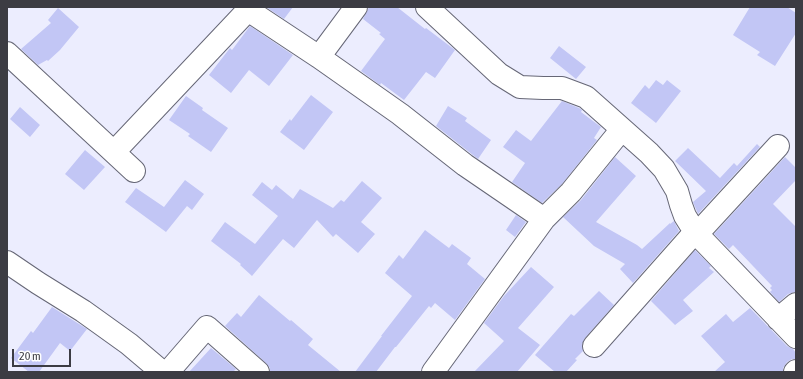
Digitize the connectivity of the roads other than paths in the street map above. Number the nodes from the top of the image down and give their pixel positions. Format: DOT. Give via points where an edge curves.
graph roads {
  1 [pos="356,7"];
  2 [pos="427,7"];
  3 [pos="7,53"];
  4 [pos="319,57"];
  5 [pos="622,129"];
  6 [pos="778,146"];
  7 [pos="114,152"];
  8 [pos="134,172"];
  9 [pos="544,219"];
  10 [pos="696,233"];
  11 [pos="7,262"];
  12 [pos="796,304"];
  13 [pos="778,319"];
  14 [pos="796,337"];
  15 [pos="594,346"];
  16 [pos="162,372"];
  17 [pos="168,372"];
  18 [pos="258,372"];
  19 [pos="433,372"];
  1 -- 4 [label="street"];
  2 -- 5 [label="street" via="499,74 520,87 562,88 586,97"];
  3 -- 7 [label="street"];
  4 -- 7 [label="street" via="248,10"];
  4 -- 9 [label="street" via="400,114 465,165"];
  5 -- 9 [label="street" via="571,192"];
  5 -- 10 [label="street" via="664,169 677,191 685,216"];
  6 -- 10 [label="street"];
  7 -- 8 [label="street"];
  9 -- 19 [label="street"];
  10 -- 13 [label="street"];
  10 -- 15 [label="street"];
  11 -- 16 [label="street" via="83,311"];
  12 -- 13 [label="street"];
  13 -- 14 [label="street"];
  17 -- 18 [label="street" via="206,327"];
}
